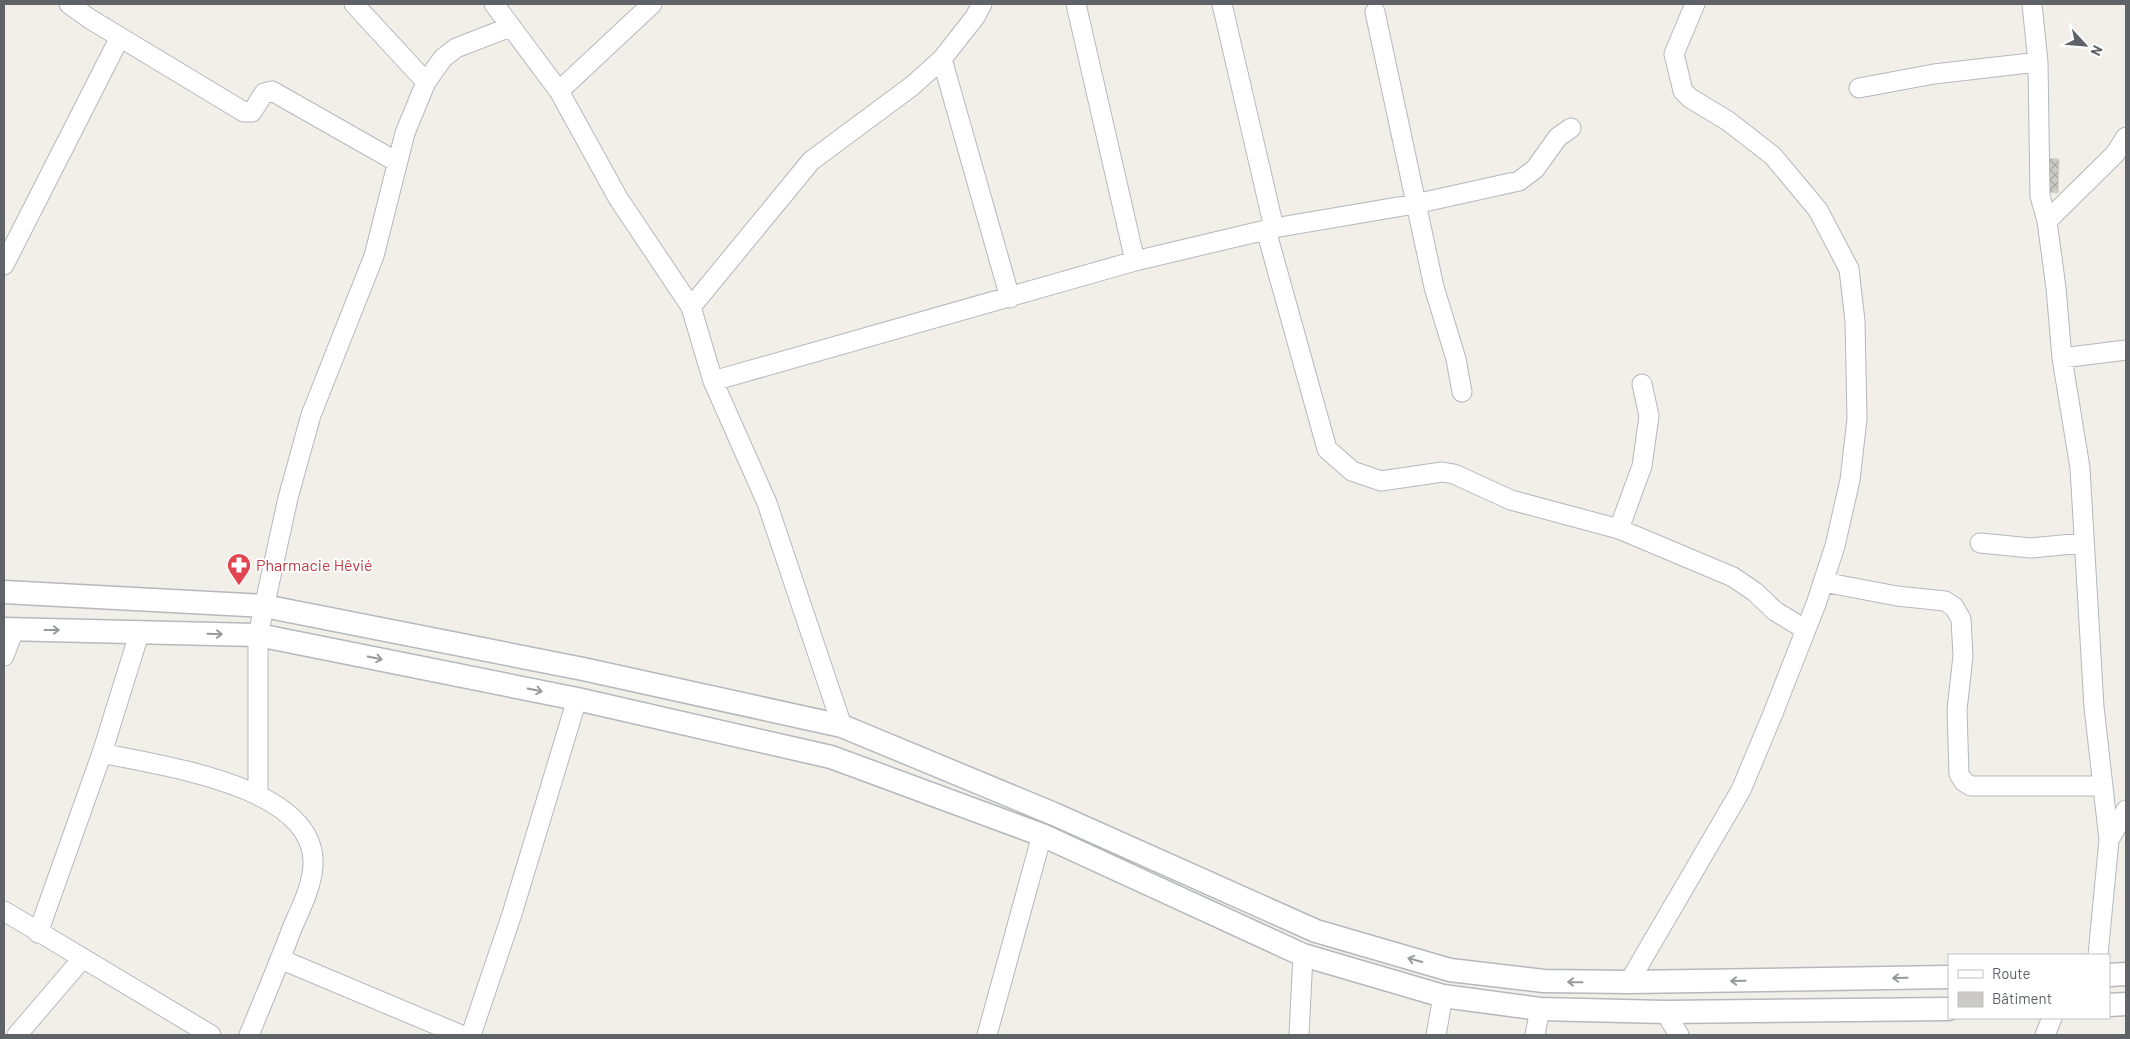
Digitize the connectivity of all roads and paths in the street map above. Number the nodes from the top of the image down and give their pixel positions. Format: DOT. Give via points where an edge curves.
graph roads {
  1 [pos="69,4"];
  2 [pos="354,4"];
  3 [pos="494,4"];
  4 [pos="652,4"];
  5 [pos="982,4"];
  6 [pos="1076,4"];
  7 [pos="1222,4"];
  8 [pos="1695,4"];
  9 [pos="2032,4"];
  10 [pos="1375,12"];
  11 [pos="510,27"];
  12 [pos="120,37"];
  13 [pos="942,59"];
  14 [pos="2038,62"];
  15 [pos="426,82"];
  16 [pos="1859,88"];
  17 [pos="558,91"];
  18 [pos="1572,128"];
  19 [pos="2126,137"];
  20 [pos="397,162"];
  21 [pos="1415,204"];
  22 [pos="2047,221"];
  23 [pos="1270,229"];
  24 [pos="1135,261"];
  25 [pos="4,264"];
  26 [pos="1010,298"];
  27 [pos="691,307"];
  28 [pos="2126,350"];
  29 [pos="2062,358"];
  30 [pos="713,381"];
  31 [pos="1642,384"];
  32 [pos="1462,392"];
  33 [pos="1619,529"];
  34 [pos="2083,543"];
  35 [pos="1980,544"];
  36 [pos="1823,582"];
  37 [pos="4,592"];
  38 [pos="264,606"];
  39 [pos="9,630"];
  40 [pos="1806,630"];
  41 [pos="140,631"];
  42 [pos="258,635"];
  43 [pos="4,656"];
  44 [pos="578,698"];
  45 [pos="842,726"];
  46 [pos="102,753"];
  47 [pos="2102,786"];
  48 [pos="258,794"];
  49 [pos="2126,810"];
  50 [pos="1042,835"];
  51 [pos="2109,840"];
  52 [pos="4,911"];
  53 [pos="38,933"];
  54 [pos="2098,954"];
  55 [pos="1303,955"];
  56 [pos="280,958"];
  57 [pos="82,959"];
  58 [pos="2110,974"];
  59 [pos="2126,974"];
  60 [pos="1948,977"];
  61 [pos="1629,982"];
  62 [pos="1443,996"];
  63 [pos="2126,1004"];
  64 [pos="2110,1005"];
  65 [pos="1540,1009"];
  66 [pos="1948,1009"];
  67 [pos="1665,1012"];
  68 [pos="2052,1019"];
  69 [pos="17,1035"];
  70 [pos="211,1035"];
  71 [pos="249,1035"];
  72 [pos="461,1035"];
  73 [pos="471,1035"];
  74 [pos="988,1035"];
  75 [pos="1299,1035"];
  76 [pos="1436,1035"];
  77 [pos="1534,1035"];
  78 [pos="1679,1035"];
  79 [pos="2044,1035"];
  1 -- 12 [label="street"];
  2 -- 15 [label="street"];
  3 -- 11 [label="street"];
  4 -- 17 [label="street"];
  5 -- 13 [label="street"];
  6 -- 24 [label="street"];
  7 -- 23 [label="street"];
  8 -- 36 [label="street" via="1691,7 1674,54 1683,91 1773,156 1818,210 1849,269 1855,321 1857,419 1850,480"];
  9 -- 14 [label="street"];
  10 -- 21 [label="street"];
  11 -- 15 [label="street" via="456,48 442,58"];
  11 -- 17 [label="street"];
  12 -- 20 [label="street" via="244,112 252,112 264,93 272,91"];
  12 -- 25 [label="street"];
  13 -- 26 [label="street"];
  13 -- 27 [label="street" via="912,86 811,161"];
  14 -- 16 [label="street" via="1934,74"];
  14 -- 22 [label="street" via="2040,196"];
  15 -- 20 [label="street"];
  17 -- 27 [label="street" via="618,198"];
  18 -- 21 [label="street" via="1558,137 1535,169 1519,181"];
  19 -- 22 [label="street" via="2115,154"];
  20 -- 38 [label="street" via="374,256 311,415 288,498"];
  21 -- 23 [label="street"];
  21 -- 32 [label="street"];
  22 -- 29 [label="street"];
  23 -- 24 [label="street"];
  23 -- 33 [label="street" via="1327,449 1338,460 1352,471 1381,482 1442,472 1454,474 1511,500"];
  24 -- 26 [label="street"];
  26 -- 30 [label="street"];
  27 -- 30 [label="street"];
  28 -- 29 [label="street"];
  29 -- 34 [label="street" via="2080,468"];
  30 -- 45 [label="street" via="767,503"];
  31 -- 33 [label="street" via="1649,416 1642,466"];
  33 -- 40 [label="street" via="1733,577 1775,611"];
  34 -- 35 [label="street" via="2031,548"];
  34 -- 47 [label="street"];
  36 -- 40 [label="street"];
  36 -- 47 [label="street" via="1944,601 1954,607 1961,619 1963,656 1957,710 1959,774 1964,782 1971,786"];
  37 -- 38 [label="street"];
  38 -- 42 [label="street"];
  38 -- 45 [label="street" via="583,669"];
  39 -- 41 [label="street, one-way"];
  39 -- 43 [label="street"];
  40 -- 61 [label="street" via="1741,790"];
  41 -- 42 [label="street, one-way"];
  41 -- 46 [label="street"];
  42 -- 44 [label="street, one-way"];
  42 -- 48 [label="street"];
  44 -- 50 [label="street" via="831,757"];
  44 -- 73 [label="street"];
  61 -- 45 [label="street, one-way" via="1544,981 1450,970 1316,931 1054,814"];
  46 -- 48 [label="street" via="228,782"];
  46 -- 53 [label="street"];
  47 -- 51 [label="street"];
  48 -- 56 [label="street" via="300,823 310,844 312,858 306,896"];
  49 -- 51 [label="street"];
  50 -- 55 [label="street"];
  50 -- 74 [label="street"];
  51 -- 54 [label="street"];
  52 -- 53 [label="street"];
  53 -- 57 [label="street"];
  55 -- 62 [label="street"];
  55 -- 75 [label="street"];
  56 -- 71 [label="street"];
  56 -- 72 [label="street"];
  57 -- 69 [label="street"];
  57 -- 70 [label="street"];
  58 -- 59 [label="street"];
  60 -- 61 [label="street, one-way"];
  62 -- 65 [label="street"];
  62 -- 76 [label="street"];
  63 -- 64 [label="street"];
  65 -- 67 [label="street"];
  65 -- 77 [label="street"];
  66 -- 67 [label="street"];
  67 -- 78 [label="street"];
  68 -- 79 [label="street"];
}
